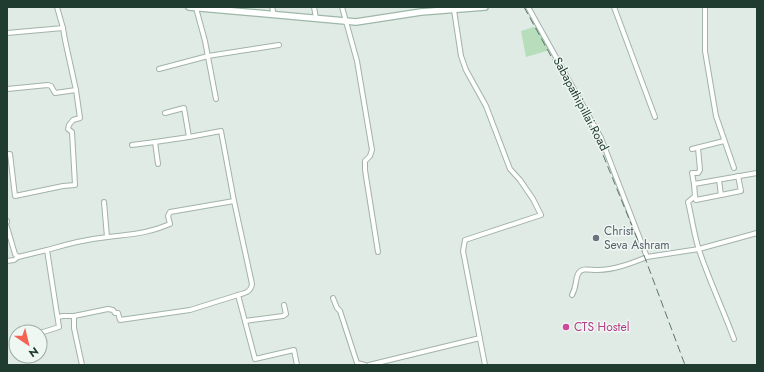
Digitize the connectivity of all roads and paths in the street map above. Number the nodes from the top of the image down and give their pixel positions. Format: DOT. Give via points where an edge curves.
graph roads {
  1 [pos="57,7"];
  2 [pos="189,7"];
  3 [pos="272,7"];
  4 [pos="314,7"];
  5 [pos="342,7"];
  6 [pos="485,7"];
  7 [pos="528,7"];
  8 [pos="614,7"];
  9 [pos="705,7"];
  10 [pos="196,8"];
  11 [pos="218,8"];
  12 [pos="420,10"];
  13 [pos="454,10"];
  14 [pos="274,15"];
  15 [pos="316,18"];
  16 [pos="347,21"];
  17 [pos="63,28"];
  18 [pos="7,33"];
  19 [pos="279,45"];
  20 [pos="208,56"];
  21 [pos="159,69"];
  22 [pos="7,89"];
  23 [pos="76,90"];
  24 [pos="216,99"];
  25 [pos="165,113"];
  26 [pos="655,117"];
  27 [pos="189,137"];
  28 [pos="724,141"];
  29 [pos="155,142"];
  30 [pos="132,145"];
  31 [pos="698,148"];
  32 [pos="692,149"];
  33 [pos="7,154"];
  34 [pos="158,164"];
  35 [pos="734,168"];
  36 [pos="757,173"];
  37 [pos="738,176"];
  38 [pos="718,180"];
  39 [pos="694,184"];
  40 [pos="721,195"];
  41 [pos="695,196"];
  42 [pos="234,201"];
  43 [pos="104,202"];
  44 [pos="7,227"];
  45 [pos="757,233"];
  46 [pos="107,237"];
  47 [pos="698,249"];
  48 [pos="47,250"];
  49 [pos="378,252"];
  50 [pos="18,257"];
  51 [pos="648,257"];
  52 [pos="7,261"];
  53 [pos="238,295"];
  54 [pos="572,295"];
  55 [pos="333,298"];
  56 [pos="284,306"];
  57 [pos="74,316"];
  58 [pos="58,317"];
  59 [pos="245,321"];
  60 [pos="48,330"];
  61 [pos="480,338"];
  62 [pos="734,339"];
  63 [pos="255,359"];
  64 [pos="82,365"];
  65 [pos="256,365"];
  66 [pos="298,365"];
  67 [pos="365,365"];
  68 [pos="369,365"];
  69 [pos="486,365"];
  1 -- 17 [label="street"];
  2 -- 10 [label="main road"];
  3 -- 14 [label="street"];
  4 -- 15 [label="street"];
  5 -- 16 [label="street"];
  6 -- 13 [label="main road"];
  7 -- 51 [label="street, Sabapathipillai Road" via="601,138"];
  8 -- 26 [label="street"];
  9 -- 28 [label="street" via="705,51 716,116"];
  10 -- 11 [label="main road"];
  10 -- 20 [label="street"];
  11 -- 14 [label="main road"];
  12 -- 13 [label="main road"];
  12 -- 16 [label="main road" via="356,22"];
  13 -- 61 [label="street" via="461,56 466,70 486,106 510,169 533,199 541,215 465,240 463,251"];
  14 -- 15 [label="main road"];
  15 -- 16 [label="main road"];
  16 -- 49 [label="street" via="357,61 372,150 365,162 365,170"];
  17 -- 18 [label="street"];
  17 -- 23 [label="street"];
  19 -- 20 [label="street"];
  20 -- 21 [label="street"];
  20 -- 24 [label="street"];
  22 -- 23 [label="street" via="48,85 56,94"];
  23 -- 33 [label="street" via="80,118 73,120 68,130 72,132 75,185 15,196 10,154"];
  25 -- 27 [label="street" via="184,108"];
  27 -- 29 [label="street"];
  27 -- 42 [label="street" via="221,132"];
  28 -- 31 [label="street"];
  28 -- 35 [label="street"];
  29 -- 30 [label="street"];
  29 -- 34 [label="street"];
  31 -- 32 [label="street"];
  31 -- 39 [label="street" via="700,170 698,173 692,173"];
  36 -- 37 [label="street"];
  37 -- 38 [label="street"];
  37 -- 40 [label="street" via="741,190"];
  38 -- 39 [label="street"];
  38 -- 40 [label="street"];
  39 -- 41 [label="street"];
  40 -- 41 [label="street" via="696,200"];
  41 -- 47 [label="street" via="688,202"];
  42 -- 46 [label="street" via="170,212 170,224 137,234"];
  42 -- 53 [label="street" via="252,284 249,291"];
  43 -- 46 [label="street"];
  44 -- 50 [label="street"];
  45 -- 47 [label="street"];
  46 -- 48 [label="street"];
  47 -- 51 [label="street"];
  47 -- 62 [label="street"];
  48 -- 50 [label="street"];
  48 -- 58 [label="street"];
  50 -- 52 [label="street"];
  51 -- 54 [label="street" via="613,268 582,270 578,274"];
  53 -- 57 [label="street" via="190,310 120,320 118,313 108,308"];
  53 -- 59 [label="street"];
  55 -- 67 [label="street" via="340,311 357,363"];
  56 -- 59 [label="street" via="286,314 283,316"];
  57 -- 58 [label="street"];
  57 -- 64 [label="street"];
  58 -- 60 [label="street" via="59,327"];
  59 -- 63 [label="street"];
  61 -- 68 [label="street"];
  61 -- 69 [label="street"];
  63 -- 65 [label="street"];
  63 -- 66 [label="street" via="294,350"];
}
